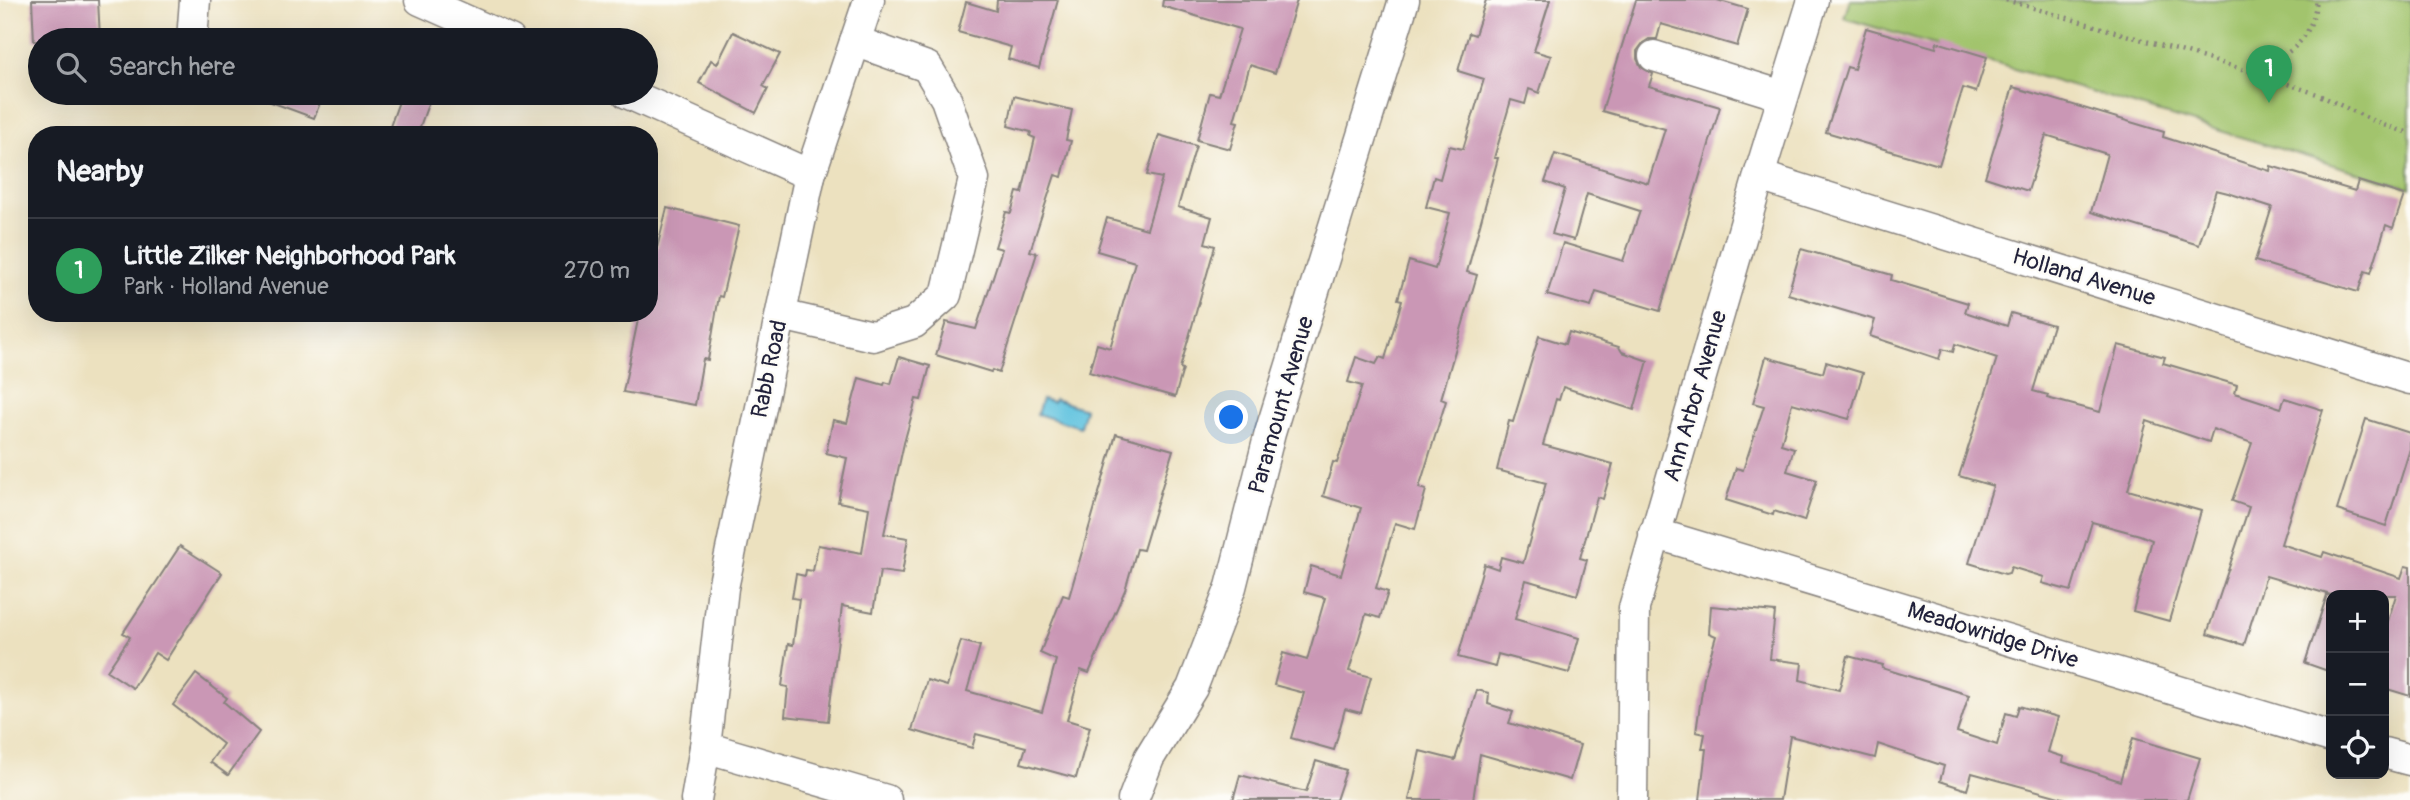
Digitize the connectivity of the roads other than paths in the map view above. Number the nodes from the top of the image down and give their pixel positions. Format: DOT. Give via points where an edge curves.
graph roads {
  1 [pos="195,0"];
  2 [pos="420,0"];
  3 [pos="869,0"];
  4 [pos="1404,0"];
  5 [pos="1813,0"];
  6 [pos="193,28"];
  7 [pos="483,28"];
  8 [pos="855,41"];
  9 [pos="1654,56"];
  10 [pos="1783,96"];
  11 [pos="654,105"];
  12 [pos="810,175"];
  13 [pos="1759,176"];
  14 [pos="780,315"];
  15 [pos="2410,379"];
  16 [pos="1654,533"];
  17 [pos="2326,735"];
  18 [pos="705,747"];
  19 [pos="2389,754"];
  20 [pos="2410,760"];
  21 [pos="696,800"];
  22 [pos="886,800"];
  23 [pos="1133,800"];
  24 [pos="1632,800"];
  1 -- 6 [label="street"];
  2 -- 7 [label="street"];
  3 -- 8 [label="street, Rabb Road"];
  4 -- 23 [label="street, Paramount Avenue" via="1270,433 1231,587 1192,688 1149,758"];
  5 -- 10 [label="street, Ann Arbor Avenue"];
  8 -- 12 [label="street, Rabb Road"];
  8 -- 14 [label="street" via="927,67 946,99 974,179 946,295 914,323 873,336"];
  9 -- 10 [label="street"];
  10 -- 13 [label="street, Ann Arbor Avenue"];
  11 -- 12 [label="street"];
  12 -- 14 [label="street, Rabb Road"];
  13 -- 15 [label="street, Holland Avenue"];
  13 -- 16 [label="street, Ann Arbor Avenue"];
  14 -- 18 [label="street, Rabb Road" via="723,588"];
  16 -- 17 [label="street, Meadowridge Drive"];
  16 -- 24 [label="street, Ann Arbor Avenue" via="1634,608"];
  18 -- 21 [label="street, Rabb Road"];
  18 -- 22 [label="street"];
  19 -- 20 [label="street"];
}
